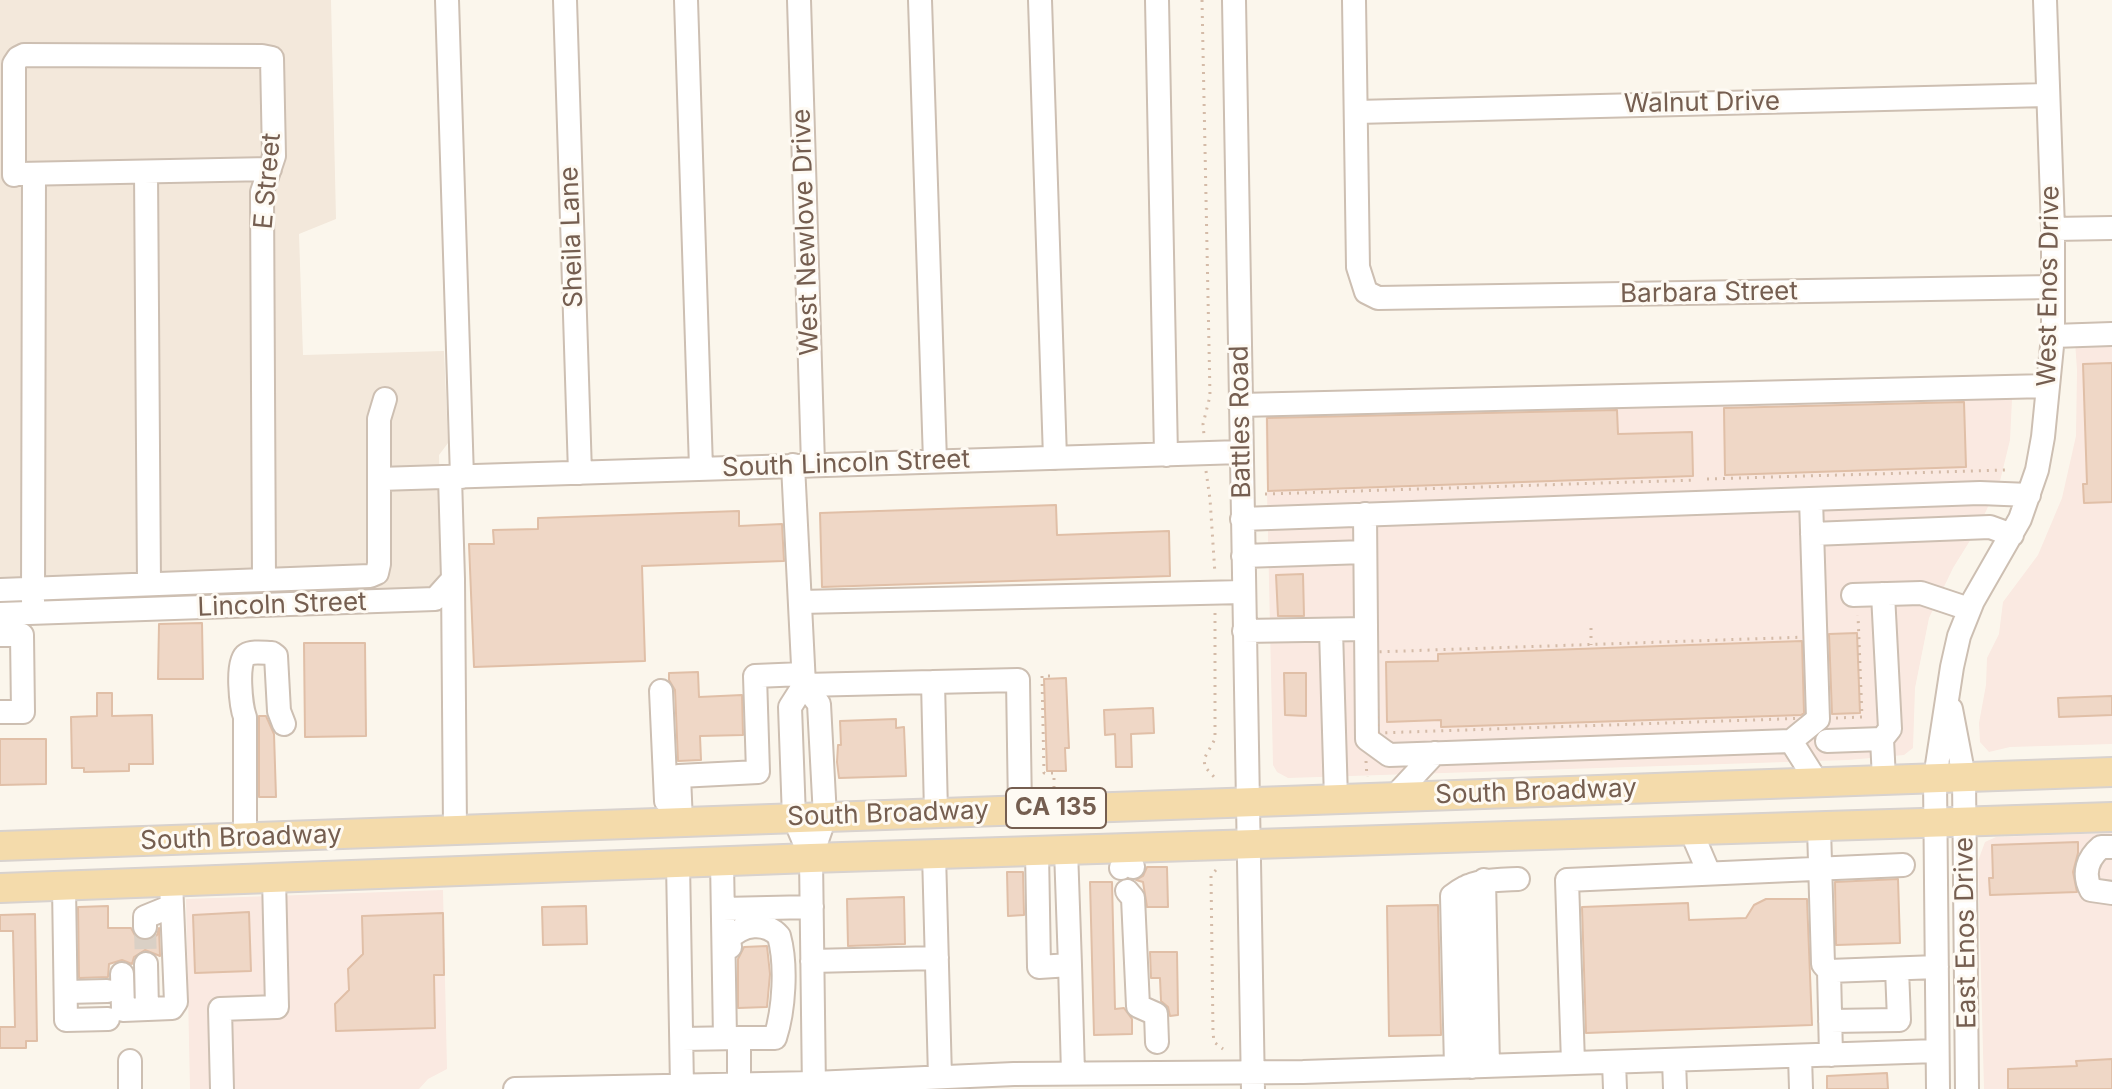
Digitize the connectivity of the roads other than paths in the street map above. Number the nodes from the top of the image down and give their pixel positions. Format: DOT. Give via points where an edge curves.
graph roads {
  1 [pos="447,0"];
  2 [pos="565,0"];
  3 [pos="686,0"];
  4 [pos="799,0"];
  5 [pos="920,0"];
  6 [pos="1040,0"];
  7 [pos="1157,0"];
  8 [pos="1234,0"];
  9 [pos="1354,0"];
  10 [pos="2045,0"];
  11 [pos="2047,95"];
  12 [pos="1356,112"];
  13 [pos="270,169"];
  14 [pos="146,172"];
  15 [pos="16,174"];
  16 [pos="2112,228"];
  17 [pos="2053,229"];
  18 [pos="2053,287"];
  19 [pos="2112,334"];
  20 [pos="2053,336"];
  21 [pos="2048,386"];
  22 [pos="385,399"];
  23 [pos="1240,405"];
  24 [pos="1241,452"];
  25 [pos="1166,455"];
  26 [pos="1055,458"];
  27 [pos="935,461"];
  28 [pos="803,464"];
  29 [pos="701,468"];
  30 [pos="580,473"];
  31 [pos="456,477"];
  32 [pos="379,479"];
  33 [pos="1980,493"];
  34 [pos="2029,495"];
  35 [pos="1811,499"];
  36 [pos="1365,514"];
  37 [pos="1242,519"];
  38 [pos="1972,528"];
  39 [pos="1812,534"];
  40 [pos="2012,535"];
  41 [pos="1365,552"];
  42 [pos="1243,556"];
  43 [pos="453,579"];
  44 [pos="264,580"];
  45 [pos="149,584"];
  46 [pos="33,589"];
  47 [pos="0,590"];
  48 [pos="1244,592"];
  49 [pos="1883,594"];
  50 [pos="800,602"];
  51 [pos="1855,604"];
  52 [pos="1969,609"];
  53 [pos="33,613"];
  54 [pos="0,614"];
  55 [pos="1366,629"];
  56 [pos="1331,630"];
  57 [pos="1244,631"];
  58 [pos="0,635"];
  59 [pos="804,680"];
  60 [pos="933,682"];
  61 [pos="661,691"];
  62 [pos="1948,696"];
  63 [pos="0,712"];
  64 [pos="284,724"];
  65 [pos="1882,739"];
  66 [pos="1791,741"];
  67 [pos="1827,741"];
  68 [pos="1435,753"];
  69 [pos="2112,772"];
  70 [pos="1964,777"];
  71 [pos="1935,778"];
  72 [pos="1884,779"];
  73 [pos="1817,782"];
  74 [pos="1394,797"];
  75 [pos="1336,799"];
  76 [pos="1247,801"];
  77 [pos="1020,810"];
  78 [pos="936,813"];
  79 [pos="825,817"];
  80 [pos="2112,817"];
  81 [pos="794,818"];
  82 [pos="674,822"];
  83 [pos="1965,823"];
  84 [pos="1935,824"];
  85 [pos="1819,828"];
  86 [pos="455,830"];
  87 [pos="1691,831"];
  88 [pos="245,838"];
  89 [pos="1248,845"];
  90 [pos="0,846"];
  91 [pos="2112,847"];
  92 [pos="1066,850"];
  93 [pos="1037,851"];
  94 [pos="934,854"];
  95 [pos="811,858"];
  96 [pos="722,861"];
  97 [pos="678,863"];
  98 [pos="1903,865"];
  99 [pos="1820,868"];
  100 [pos="1127,872"];
  101 [pos="1709,873"];
  102 [pos="274,878"];
  103 [pos="1518,879"];
  104 [pos="1472,884"];
  105 [pos="64,886"];
  106 [pos="0,888"];
  107 [pos="2112,893"];
  108 [pos="172,894"];
  109 [pos="812,907"];
  110 [pos="723,909"];
  111 [pos="145,927"];
  112 [pos="730,947"];
  113 [pos="937,958"];
  114 [pos="812,961"];
  115 [pos="146,964"];
  116 [pos="1070,965"];
  117 [pos="1937,967"];
  118 [pos="1904,968"];
  119 [pos="1829,971"];
  120 [pos="122,974"];
  121 [pos="107,991"];
  122 [pos="66,992"];
  123 [pos="732,1008"];
  124 [pos="147,1009"];
  125 [pos="108,1019"];
  126 [pos="1830,1021"];
  127 [pos="732,1038"];
  128 [pos="682,1039"];
  129 [pos="1157,1042"];
  130 [pos="1937,1051"];
  131 [pos="1831,1055"];
  132 [pos="1800,1056"];
  133 [pos="1674,1060"];
  134 [pos="130,1061"];
  135 [pos="1614,1062"];
  136 [pos="1573,1063"];
  137 [pos="1472,1067"];
  138 [pos="1073,1073"];
  139 [pos="940,1077"];
  140 [pos="1253,1081"];
  141 [pos="739,1085"];
  142 [pos="682,1086"];
  143 [pos="814,1086"];
  144 [pos="634,1088"];
  145 [pos="130,1089"];
  146 [pos="222,1089"];
  147 [pos="515,1089"];
  148 [pos="546,1089"];
  149 [pos="1615,1089"];
  150 [pos="1675,1089"];
  151 [pos="1801,1089"];
  152 [pos="1938,1089"];
  153 [pos="1967,1089"];
  1 -- 31 [label="street"];
  2 -- 30 [label="street, Sheila Lane"];
  3 -- 29 [label="street"];
  4 -- 28 [label="street, West Newlove Drive"];
  5 -- 27 [label="street"];
  6 -- 26 [label="street"];
  7 -- 25 [label="street"];
  8 -- 23 [label="street, Battles Road"];
  9 -- 12 [label="street"];
  10 -- 11 [label="street, West Enos Drive"];
  11 -- 12 [label="street, Walnut Drive"];
  11 -- 17 [label="street, West Enos Drive"];
  12 -- 18 [label="street, Barbara Street" via="1358,267 1366,292 1378,298"];
  13 -- 14 [label="street"];
  13 -- 15 [label="street, E Street" via="272,58 24,55 14,64"];
  13 -- 44 [label="street, E Street" via="262,192"];
  14 -- 15 [label="street"];
  14 -- 45 [label="street"];
  15 -- 46 [label="street"];
  16 -- 17 [label="street"];
  17 -- 18 [label="street, West Enos Drive"];
  18 -- 20 [label="street, West Enos Drive"];
  19 -- 20 [label="street"];
  20 -- 21 [label="street, West Enos Drive"];
  21 -- 23 [label="street"];
  21 -- 34 [label="street, West Enos Drive"];
  22 -- 32 [label="street" via="379,419"];
  23 -- 24 [label="street, Battles Road"];
  24 -- 25 [label="street, South Lincoln Street"];
  24 -- 37 [label="street, Battles Road"];
  25 -- 26 [label="street, South Lincoln Street"];
  26 -- 27 [label="street, South Lincoln Street"];
  27 -- 28 [label="street, South Lincoln Street"];
  28 -- 29 [label="street, South Lincoln Street"];
  28 -- 50 [label="street, West Newlove Drive"];
  29 -- 30 [label="street, South Lincoln Street"];
  30 -- 31 [label="street, South Lincoln Street"];
  31 -- 32 [label="street, South Lincoln Street"];
  31 -- 43 [label="street"];
  32 -- 44 [label="street" via="377,573"];
  33 -- 34 [label="street"];
  33 -- 35 [label="street"];
  33 -- 38 [label="street"];
  34 -- 40 [label="street, West Enos Drive"];
  35 -- 36 [label="street"];
  35 -- 39 [label="street"];
  36 -- 37 [label="street"];
  36 -- 41 [label="street"];
  37 -- 42 [label="street, Battles Road"];
  38 -- 39 [label="street"];
  38 -- 40 [label="street" via="1990,527"];
  39 -- 66 [label="street" via="1818,719"];
  40 -- 52 [label="street, West Enos Drive"];
  41 -- 42 [label="street"];
  41 -- 55 [label="street"];
  42 -- 48 [label="street, Battles Road"];
  43 -- 53 [label="street, Lincoln Street" via="435,599"];
  43 -- 86 [label="street"];
  44 -- 45 [label="street"];
  45 -- 46 [label="street"];
  46 -- 47 [label="street"];
  46 -- 53 [label="street"];
  48 -- 50 [label="street"];
  48 -- 57 [label="street, Battles Road"];
  49 -- 51 [label="street"];
  49 -- 52 [label="street" via="1921,593"];
  49 -- 65 [label="street" via="1890,729"];
  50 -- 59 [label="street, West Newlove Drive"];
  52 -- 62 [label="street, West Enos Drive"];
  53 -- 54 [label="street, Lincoln Street"];
  55 -- 56 [label="street"];
  55 -- 68 [label="street" via="1367,739 1389,755"];
  56 -- 57 [label="street"];
  56 -- 75 [label="street"];
  57 -- 76 [label="street, Battles Road"];
  58 -- 63 [label="street" via="22,635 23,712"];
  59 -- 60 [label="street"];
  59 -- 79 [label="street" via="819,704"];
  59 -- 81 [label="street" via="790,707"];
  59 -- 82 [label="street" via="755,676 758,772 679,776"];
  60 -- 77 [label="street" via="1018,680"];
  60 -- 78 [label="street"];
  61 -- 82 [label="street"];
  62 -- 70 [label="street, West Enos Drive"];
  62 -- 71 [label="street, West Enos Drive"];
  64 -- 88 [label="street" via="276,656 248,653 241,665"];
  65 -- 67 [label="street"];
  65 -- 72 [label="street"];
  66 -- 68 [label="street"];
  66 -- 73 [label="street"];
  68 -- 74 [label="street"];
  69 -- 70 [label="main road, South Broadway / CA 135"];
  70 -- 71 [label="main road, South Broadway / CA 135"];
  70 -- 83 [label="street, East Enos Drive"];
  71 -- 72 [label="main road, South Broadway / CA 135"];
  71 -- 84 [label="street, East Enos Drive"];
  72 -- 73 [label="main road, South Broadway / CA 135"];
  73 -- 74 [label="main road, South Broadway / CA 135"];
  74 -- 75 [label="main road, South Broadway / CA 135"];
  75 -- 76 [label="main road, South Broadway / CA 135"];
  76 -- 77 [label="main road, South Broadway / CA 135"];
  76 -- 89 [label="street, Battles Road"];
  77 -- 78 [label="main road, South Broadway / CA 135"];
  78 -- 79 [label="main road, South Broadway / CA 135"];
  79 -- 81 [label="main road, South Broadway / CA 135"];
  79 -- 95 [label="street"];
  80 -- 83 [label="main road, South Broadway / CA 135"];
  81 -- 82 [label="main road, South Broadway / CA 135"];
  81 -- 95 [label="street"];
  82 -- 86 [label="main road, South Broadway / CA 135"];
  83 -- 84 [label="main road, South Broadway / CA 135"];
  83 -- 153 [label="street, East Enos Drive"];
  84 -- 85 [label="main road, South Broadway / CA 135"];
  84 -- 117 [label="street, East Enos Drive"];
  85 -- 87 [label="main road, South Broadway / CA 135"];
  85 -- 99 [label="street"];
  86 -- 88 [label="main road, South Broadway / CA 135"];
  87 -- 89 [label="main road, South Broadway / CA 135"];
  87 -- 101 [label="street"];
  88 -- 90 [label="main road, South Broadway / CA 135"];
  89 -- 100 [label="main road, South Broadway / CA 135"];
  89 -- 140 [label="street, Battles Road"];
  91 -- 107 [label="street" via="2101,847 2088,859 2087,883 2091,890"];
  92 -- 93 [label="main road, South Broadway / CA 135"];
  92 -- 100 [label="main road, South Broadway / CA 135"];
  92 -- 116 [label="street"];
  93 -- 94 [label="main road, South Broadway / CA 135"];
  93 -- 116 [label="street" via="1039,967"];
  94 -- 95 [label="main road, South Broadway / CA 135"];
  94 -- 113 [label="street"];
  95 -- 96 [label="main road, South Broadway / CA 135"];
  95 -- 109 [label="street"];
  96 -- 97 [label="main road, South Broadway / CA 135"];
  96 -- 110 [label="street"];
  97 -- 102 [label="main road, South Broadway / CA 135"];
  97 -- 128 [label="street"];
  98 -- 99 [label="street"];
  99 -- 101 [label="street"];
  99 -- 119 [label="street" via="1823,964"];
  100 -- 129 [label="street" via="1138,1006 1156,1014"];
  101 -- 136 [label="street" via="1567,880"];
  102 -- 108 [label="main road, South Broadway / CA 135"];
  102 -- 146 [label="street" via="277,1007 220,1009"];
  103 -- 104 [label="street"];
  104 -- 137 [label="street"];
  104 -- 137 [label="street" via="1452,896"];
  105 -- 106 [label="main road, South Broadway / CA 135"];
  105 -- 108 [label="main road, South Broadway / CA 135"];
  105 -- 122 [label="street"];
  108 -- 111 [label="street" via="145,917"];
  108 -- 124 [label="street" via="176,1002 172,1008"];
  109 -- 110 [label="street"];
  109 -- 114 [label="street"];
  110 -- 127 [label="street"];
  112 -- 127 [label="street" via="736,931 767,927 779,936 782,952 783,1007 775,1038"];
  113 -- 114 [label="street"];
  113 -- 139 [label="street"];
  114 -- 143 [label="street"];
  115 -- 124 [label="street"];
  116 -- 138 [label="street"];
  117 -- 118 [label="street"];
  117 -- 130 [label="street, East Enos Drive"];
  118 -- 119 [label="street"];
  118 -- 126 [label="street" via="1911,1019"];
  119 -- 126 [label="street"];
  120 -- 124 [label="street" via="123,1010"];
  121 -- 122 [label="street"];
  122 -- 125 [label="street" via="66,1020"];
  123 -- 127 [label="street"];
  126 -- 131 [label="street"];
  127 -- 128 [label="street"];
  127 -- 141 [label="street"];
  128 -- 142 [label="street"];
  130 -- 131 [label="street"];
  130 -- 152 [label="street, East Enos Drive"];
  131 -- 132 [label="street"];
  132 -- 133 [label="street"];
  132 -- 151 [label="street"];
  133 -- 135 [label="street"];
  133 -- 150 [label="street"];
  134 -- 145 [label="street"];
  135 -- 136 [label="street"];
  135 -- 149 [label="street"];
  136 -- 137 [label="street"];
  137 -- 140 [label="street"];
  138 -- 139 [label="street"];
  138 -- 140 [label="street"];
  139 -- 143 [label="street"];
  141 -- 142 [label="street"];
  141 -- 143 [label="street"];
  142 -- 144 [label="street"];
  144 -- 148 [label="street"];
  147 -- 148 [label="street"];
}
